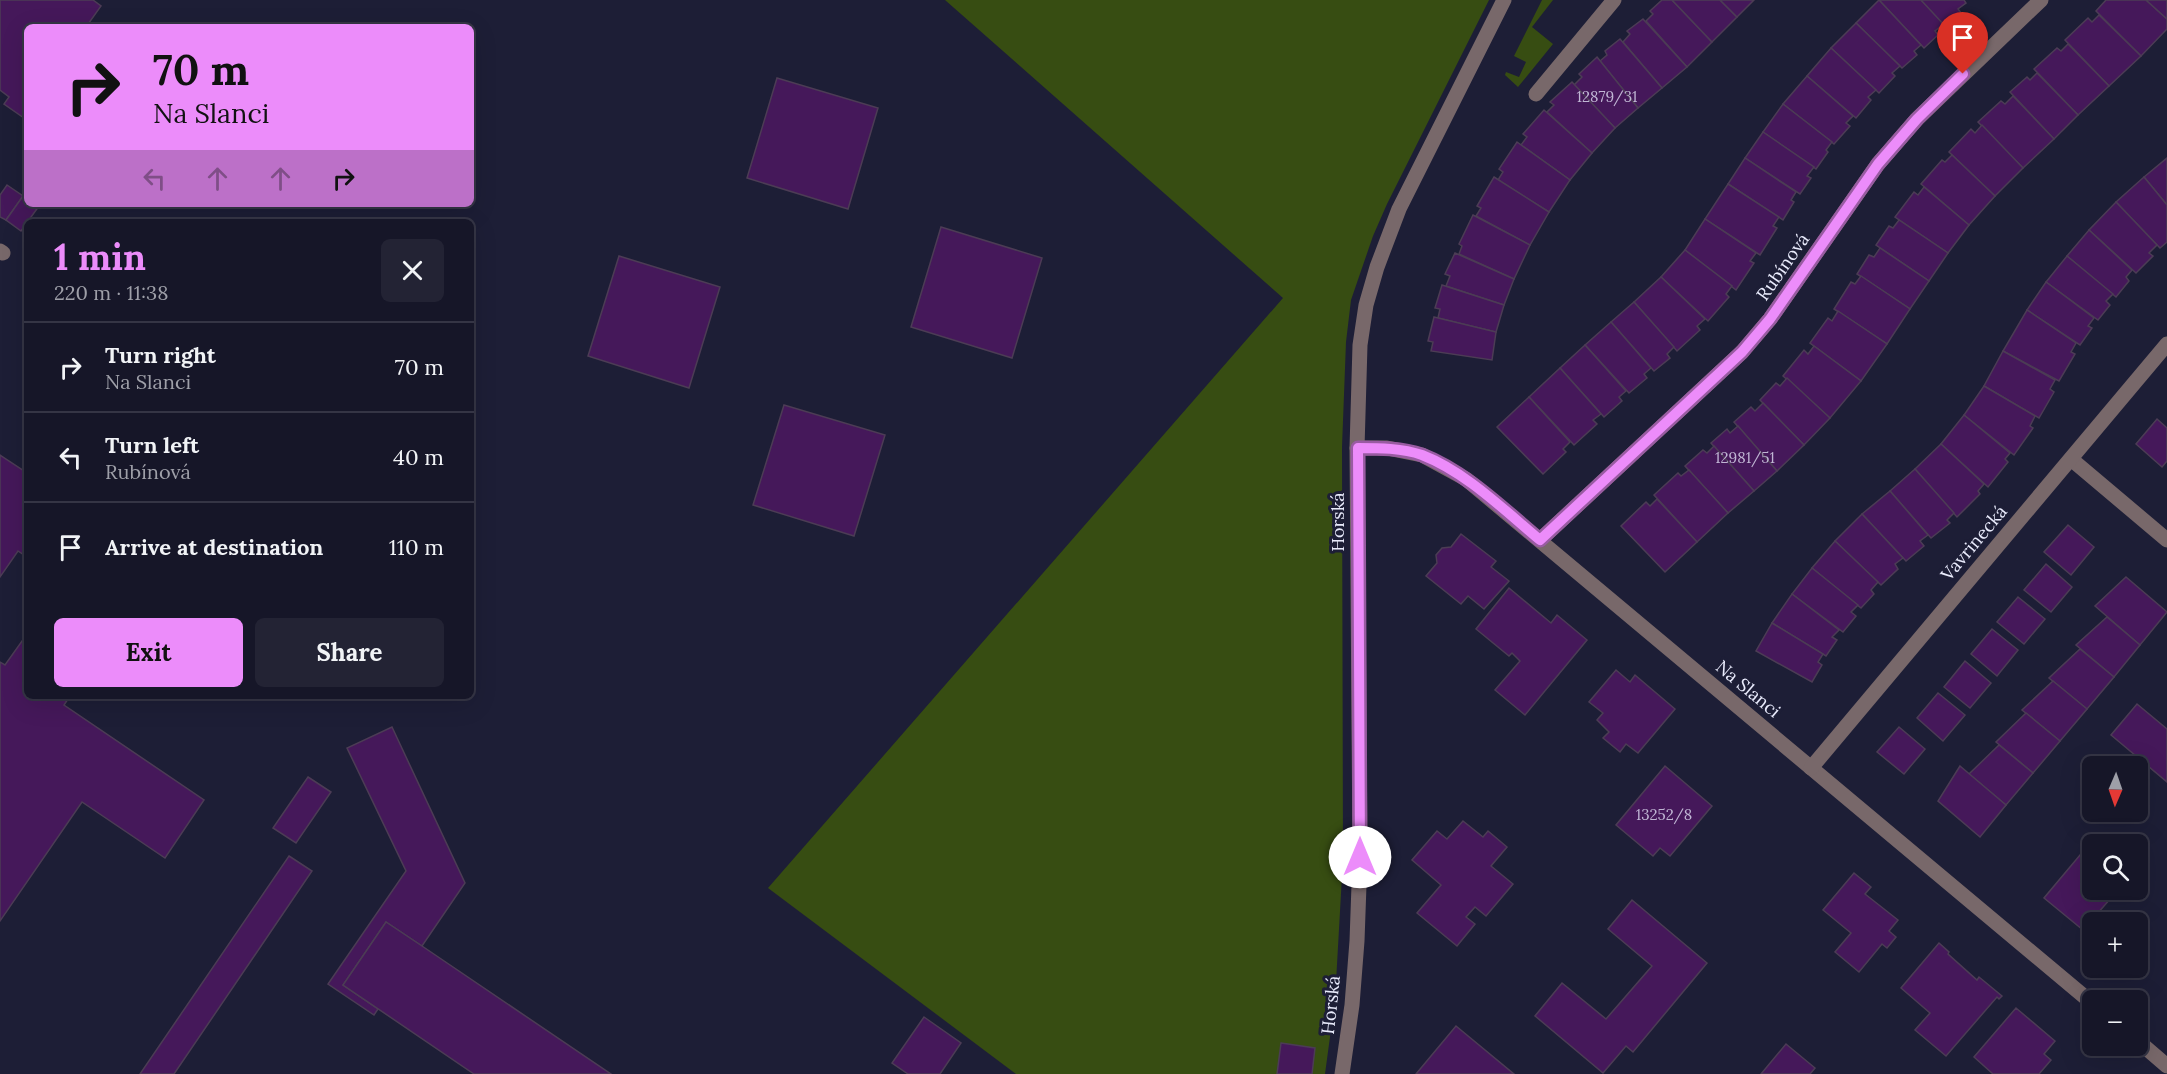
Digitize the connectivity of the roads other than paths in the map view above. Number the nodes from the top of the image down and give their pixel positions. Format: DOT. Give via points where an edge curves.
graph roads {
  1 [pos="1504,0"];
  2 [pos="1614,0"];
  3 [pos="2041,0"];
  4 [pos="1536,94"];
  5 [pos="2167,344"];
  6 [pos="1358,448"];
  7 [pos="2071,459"];
  8 [pos="1540,540"];
  9 [pos="2167,540"];
  10 [pos="1811,768"];
  11 [pos="2082,995"];
  12 [pos="2148,1050"];
  13 [pos="2167,1066"];
  14 [pos="1342,1074"];
  1 -- 6 [label="street, Horská" via="1399,209 1377,267 1360,345"];
  2 -- 4 [label="street"];
  3 -- 8 [label="street, Rubínová" via="1917,119 1878,164 1770,319 1742,352"];
  5 -- 7 [label="street, Vavrinecká"];
  6 -- 8 [label="street, Na Slanci" via="1387,448 1422,455 1467,479"];
  6 -- 14 [label="street, Horská" via="1360,857 1352,1005"];
  7 -- 9 [label="street"];
  7 -- 10 [label="street, Vavrinecká"];
  8 -- 10 [label="street, Na Slanci"];
  10 -- 11 [label="street, Na Slanci"];
  12 -- 13 [label="street"];
}
